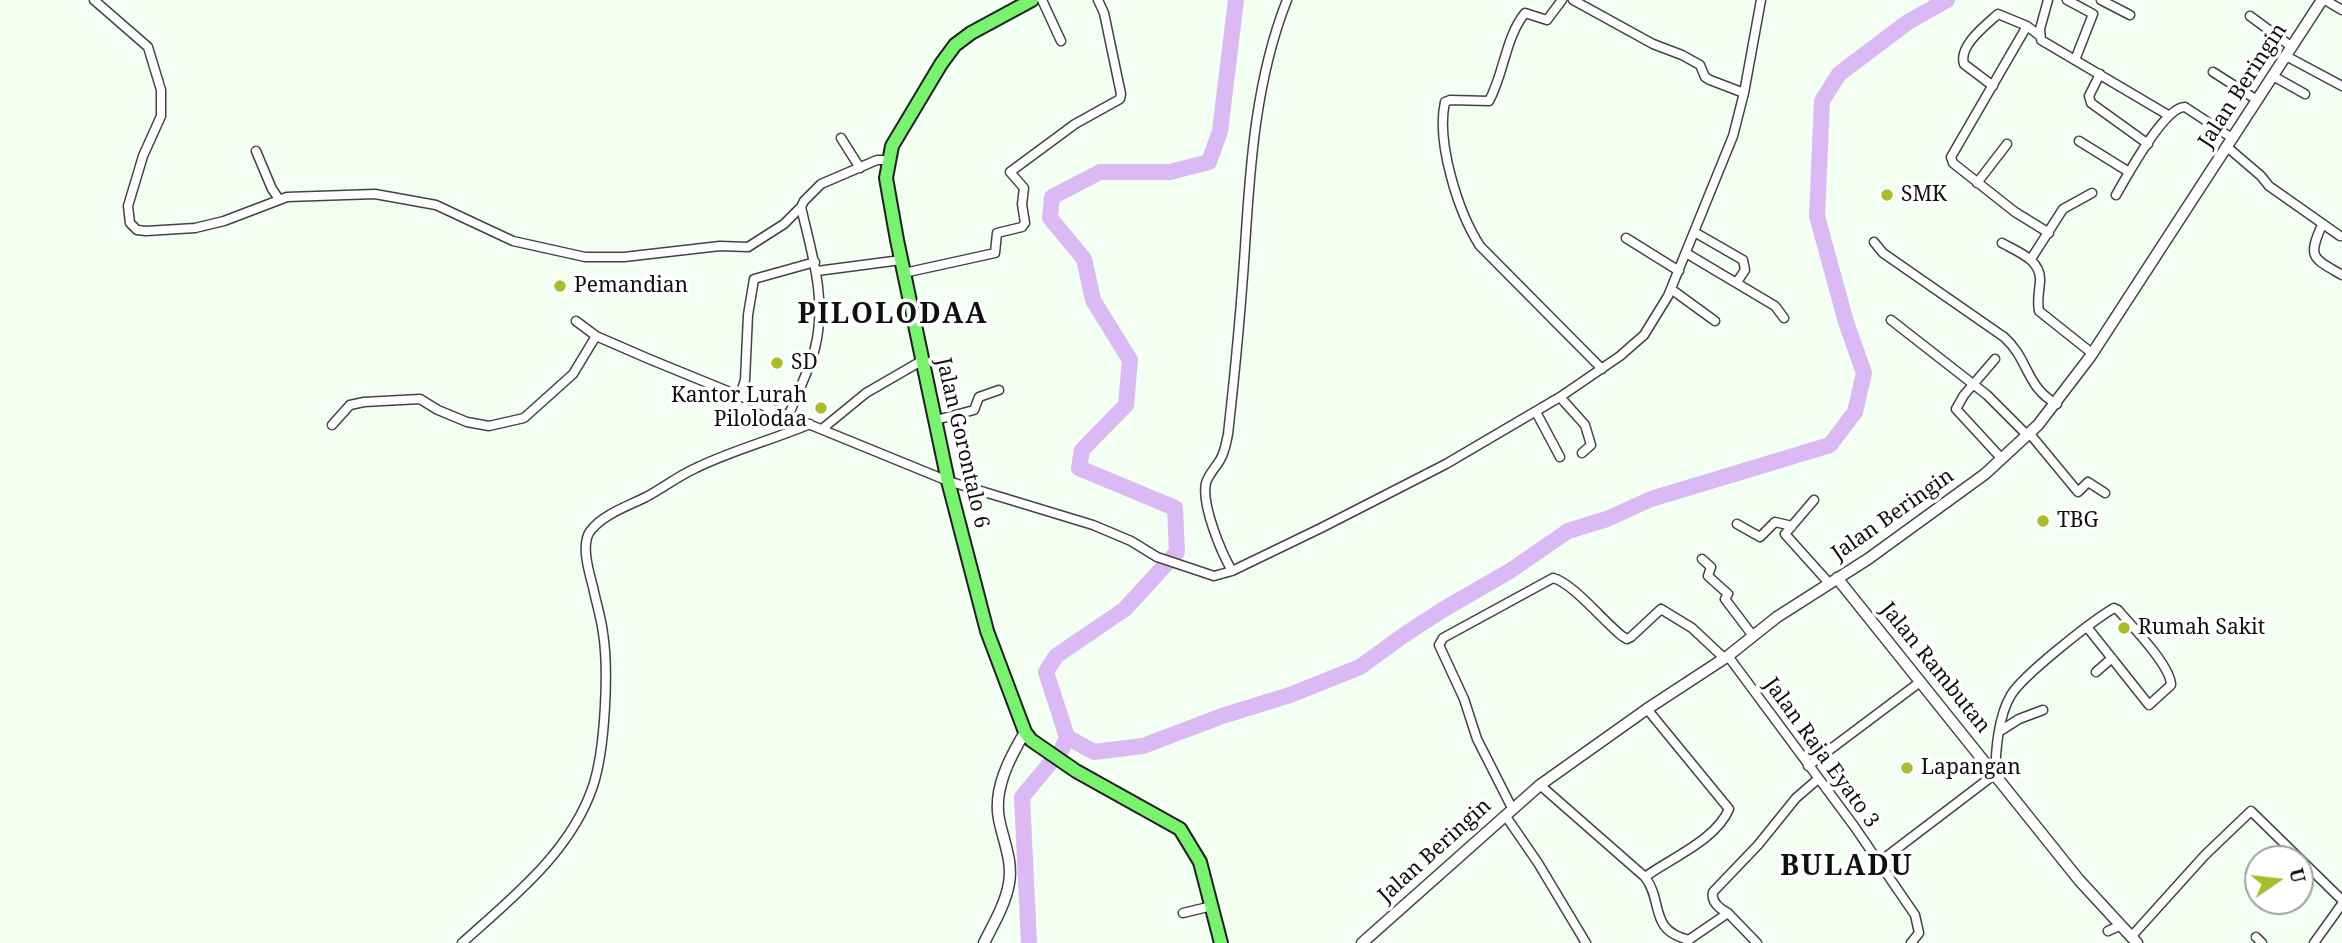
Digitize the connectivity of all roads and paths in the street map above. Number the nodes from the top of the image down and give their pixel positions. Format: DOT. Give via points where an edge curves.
graph roads {
  1 [pos="94,0"];
  2 [pos="1032,0"];
  3 [pos="1042,0"];
  4 [pos="1098,0"];
  5 [pos="1287,0"];
  6 [pos="1562,0"];
  7 [pos="1573,0"];
  8 [pos="1761,0"];
  9 [pos="2048,0"];
  10 [pos="2067,0"];
  11 [pos="2101,0"];
  12 [pos="2324,0"];
  13 [pos="2342,9"];
  14 [pos="2093,14"];
  15 [pos="2130,15"];
  16 [pos="2250,16"];
  17 [pos="2027,26"];
  18 [pos="2039,36"];
  19 [pos="1061,41"];
  20 [pos="2289,52"];
  21 [pos="2075,60"];
  22 [pos="2213,72"];
  23 [pos="2100,74"];
  24 [pos="2273,75"];
  25 [pos="1993,86"];
  26 [pos="2342,86"];
  27 [pos="1744,93"];
  28 [pos="2305,94"];
  29 [pos="2257,100"];
  30 [pos="2168,116"];
  31 [pos="841,138"];
  32 [pos="2079,141"];
  33 [pos="2229,142"];
  34 [pos="2007,144"];
  35 [pos="2148,144"];
  36 [pos="256,151"];
  37 [pos="888,160"];
  38 [pos="860,168"];
  39 [pos="2129,172"];
  40 [pos="1977,183"];
  41 [pos="2092,193"];
  42 [pos="2116,195"];
  43 [pos="279,199"];
  44 [pos="801,207"];
  45 [pos="2322,225"];
  46 [pos="1696,233"];
  47 [pos="2049,233"];
  48 [pos="2340,236"];
  49 [pos="1626,238"];
  50 [pos="1874,242"];
  51 [pos="2002,243"];
  52 [pos="1686,253"];
  53 [pos="2031,259"];
  54 [pos="901,260"];
  55 [pos="816,266"];
  56 [pos="1679,271"];
  57 [pos="904,273"];
  58 [pos="2342,275"];
  59 [pos="1737,282"];
  60 [pos="1671,289"];
  61 [pos="1784,318"];
  62 [pos="1891,320"];
  63 [pos="576,321"];
  64 [pos="1715,321"];
  65 [pos="596,336"];
  66 [pos="2093,354"];
  67 [pos="1994,359"];
  68 [pos="923,360"];
  69 [pos="1602,369"];
  70 [pos="1974,384"];
  71 [pos="999,390"];
  72 [pos="740,396"];
  73 [pos="1560,397"];
  74 [pos="2057,404"];
  75 [pos="1536,412"];
  76 [pos="789,415"];
  77 [pos="936,420"];
  78 [pos="810,424"];
  79 [pos="332,425"];
  80 [pos="821,429"];
  81 [pos="2029,435"];
  82 [pos="1583,453"];
  83 [pos="1560,457"];
  84 [pos="2002,459"];
  85 [pos="948,481"];
  86 [pos="2105,493"];
  87 [pos="1814,500"];
  88 [pos="1737,524"];
  89 [pos="1792,526"];
  90 [pos="1702,559"];
  91 [pos="1232,571"];
  92 [pos="1833,581"];
  93 [pos="2087,628"];
  94 [pos="1753,636"];
  95 [pos="1726,657"];
  96 [pos="2112,658"];
  97 [pos="2096,672"];
  98 [pos="1920,682"];
  99 [pos="1647,709"];
  100 [pos="2043,710"];
  101 [pos="2000,731"];
  102 [pos="1028,736"];
  103 [pos="1808,766"];
  104 [pos="1996,774"];
  105 [pos="1818,779"];
  106 [pos="1540,785"];
  107 [pos="1509,811"];
  108 [pos="1878,863"];
  109 [pos="1645,877"];
  110 [pos="2342,902"];
  111 [pos="1212,906"];
  112 [pos="1183,913"];
  113 [pos="1728,913"];
  114 [pos="2119,926"];
  115 [pos="2108,931"];
  116 [pos="1374,938"];
  117 [pos="2134,940"];
  118 [pos="1686,942"];
  119 [pos="462,943"];
  120 [pos="984,943"];
  121 [pos="1222,943"];
  122 [pos="1362,943"];
  123 [pos="1586,943"];
  124 [pos="1757,943"];
  125 [pos="1911,943"];
  126 [pos="2314,943"];
  1 -- 43 [label="street" via="148,47 161,90 161,116 128,206 133,227 146,231 195,228"];
  2 -- 37 [label="main road, Jalan Gorontalo 6" via="955,46 895,141"];
  3 -- 19 [label="street"];
  4 -- 57 [label="street" via="1120,99 1075,124 1010,172 1024,188 1025,223 997,233 995,253"];
  5 -- 91 [label="street" via="1261,91 1228,434 1222,457 1206,483 1209,512"];
  6 -- 69 [label="street" via="1547,20 1522,16 1489,101 1444,102 1444,134 1450,176 1480,246"];
  7 -- 27 [label="street" via="1700,65 1710,80"];
  8 -- 27 [label="street"];
  9 -- 18 [label="street"];
  10 -- 14 [label="street"];
  11 -- 14 [label="street"];
  11 -- 15 [label="street"];
  12 -- 13 [label="street"];
  12 -- 20 [label="street, Jalan Beringin"];
  14 -- 21 [label="street"];
  16 -- 20 [label="street"];
  17 -- 18 [label="street"];
  17 -- 25 [label="street"];
  17 -- 25 [label="street" via="1998,14 1966,50 1964,64"];
  18 -- 21 [label="street"];
  20 -- 24 [label="street, Jalan Beringin"];
  20 -- 26 [label="street"];
  21 -- 23 [label="street"];
  22 -- 29 [label="street"];
  23 -- 30 [label="street"];
  23 -- 35 [label="street" via="2089,96 2091,103"];
  24 -- 28 [label="street"];
  24 -- 29 [label="street, Jalan Beringin"];
  25 -- 40 [label="street" via="1951,155 1953,163"];
  27 -- 46 [label="street" via="1733,136"];
  29 -- 33 [label="street, Jalan Beringin"];
  30 -- 33 [label="street" via="2185,107"];
  30 -- 35 [label="street"];
  31 -- 38 [label="street"];
  32 -- 39 [label="street"];
  33 -- 45 [label="street" via="2269,187"];
  33 -- 66 [label="street, Jalan Beringin"];
  34 -- 40 [label="street"];
  35 -- 39 [label="street"];
  36 -- 43 [label="street"];
  37 -- 38 [label="street"];
  37 -- 54 [label="main road, Jalan Gorontalo 6" via="887,191"];
  38 -- 44 [label="street" via="821,184"];
  39 -- 42 [label="street"];
  40 -- 47 [label="street"];
  41 -- 47 [label="street" via="2063,209"];
  43 -- 44 [label="street" via="375,194 424,202 513,241 585,257 748,247"];
  44 -- 55 [label="street"];
  45 -- 48 [label="street"];
  45 -- 58 [label="street" via="2314,242 2315,255"];
  46 -- 52 [label="street"];
  46 -- 59 [label="street" via="1743,260 1745,270"];
  47 -- 53 [label="street"];
  49 -- 56 [label="street"];
  50 -- 74 [label="street" via="2009,342 2025,362 2038,391"];
  51 -- 53 [label="street"];
  52 -- 56 [label="street"];
  52 -- 59 [label="street"];
  53 -- 66 [label="street" via="2040,277 2039,311"];
  54 -- 55 [label="street"];
  54 -- 57 [label="main road, Jalan Gorontalo 6"];
  55 -- 72 [label="street" via="754,279"];
  55 -- 76 [label="street" via="820,298 815,349"];
  56 -- 60 [label="street"];
  57 -- 68 [label="main road, Jalan Gorontalo 6"];
  59 -- 61 [label="street" via="1775,306"];
  60 -- 64 [label="street"];
  60 -- 69 [label="street" via="1644,335"];
  62 -- 70 [label="street"];
  63 -- 65 [label="street"];
  65 -- 72 [label="street"];
  65 -- 79 [label="street" via="573,374 524,418 489,426 467,422 420,399 405,399 350,405"];
  66 -- 74 [label="street, Jalan Beringin"];
  67 -- 70 [label="street"];
  68 -- 77 [label="main road, Jalan Gorontalo 6"];
  68 -- 80 [label="street" via="866,393"];
  69 -- 73 [label="street"];
  70 -- 81 [label="street"];
  70 -- 84 [label="street" via="1956,409"];
  71 -- 77 [label="street" via="979,397 974,410"];
  72 -- 76 [label="street"];
  73 -- 75 [label="street"];
  73 -- 82 [label="street" via="1588,430 1591,445"];
  74 -- 81 [label="street, Jalan Beringin"];
  75 -- 83 [label="street"];
  75 -- 91 [label="street" via="1446,464"];
  76 -- 78 [label="street"];
  77 -- 85 [label="main road, Jalan Gorontalo 6"];
  78 -- 80 [label="street"];
  78 -- 119 [label="street" via="695,468 592,529 587,538 588,563 605,662 603,726 593,787 551,859"];
  80 -- 85 [label="street"];
  81 -- 84 [label="street, Jalan Beringin"];
  81 -- 86 [label="street" via="2078,492 2088,482"];
  84 -- 92 [label="street, Jalan Beringin"];
  85 -- 91 [label="street" via="1093,525 1208,576"];
  85 -- 102 [label="main road, Jalan Gorontalo 6" via="987,631"];
  87 -- 89 [label="street"];
  88 -- 89 [label="street" via="1760,537 1775,523"];
  89 -- 92 [label="street" via="1785,534"];
  90 -- 94 [label="street" via="1711,567 1708,576 1728,594 1725,599"];
  92 -- 94 [label="street, Jalan Beringin"];
  92 -- 98 [label="street, Jalan Rambutan"];
  93 -- 96 [label="street"];
  93 -- 96 [label="street" via="2108,611 2118,610 2164,667 2171,685 2149,705"];
  93 -- 101 [label="street" via="2012,693"];
  94 -- 95 [label="street, Jalan Beringin"];
  95 -- 99 [label="street, Jalan Beringin"];
  95 -- 103 [label="street, Jalan Raja Eyato 3"];
  95 -- 107 [label="street, Jalan Raja Eyato 3" via="1661,609 1629,638 1622,636 1553,578 1443,638 1440,647"];
  96 -- 97 [label="street"];
  98 -- 103 [label="street"];
  98 -- 104 [label="street, Jalan Rambutan"];
  99 -- 106 [label="street, Jalan Beringin"];
  99 -- 109 [label="street" via="1729,809 1686,852"];
  100 -- 101 [label="street"];
  101 -- 104 [label="street"];
  102 -- 111 [label="main road" via="1076,771 1180,829 1200,862"];
  102 -- 120 [label="street" via="1004,777 998,798 1009,882"];
  103 -- 105 [label="street, Jalan Raja Eyato 3"];
  104 -- 108 [label="street"];
  104 -- 114 [label="street, Jalan Rambutan"];
  105 -- 108 [label="street, Jalan Raja Eyato 3"];
  105 -- 113 [label="street" via="1713,892 1718,908"];
  106 -- 107 [label="street, Jalan Beringin"];
  106 -- 109 [label="street"];
  107 -- 116 [label="street, Jalan Beringin"];
  107 -- 123 [label="street"];
  108 -- 125 [label="street, Jalan Raja Eyato 3" via="1918,922 1919,933"];
  109 -- 118 [label="street" via="1665,927"];
  110 -- 117 [label="street" via="2251,811 2205,855"];
  110 -- 126 [label="street"];
  111 -- 112 [label="street"];
  111 -- 121 [label="main road"];
  113 -- 118 [label="street"];
  113 -- 124 [label="street"];
  114 -- 115 [label="street"];
  114 -- 117 [label="street, Jalan Rambutan"];
  116 -- 122 [label="street, Jalan Beringin"];
}
